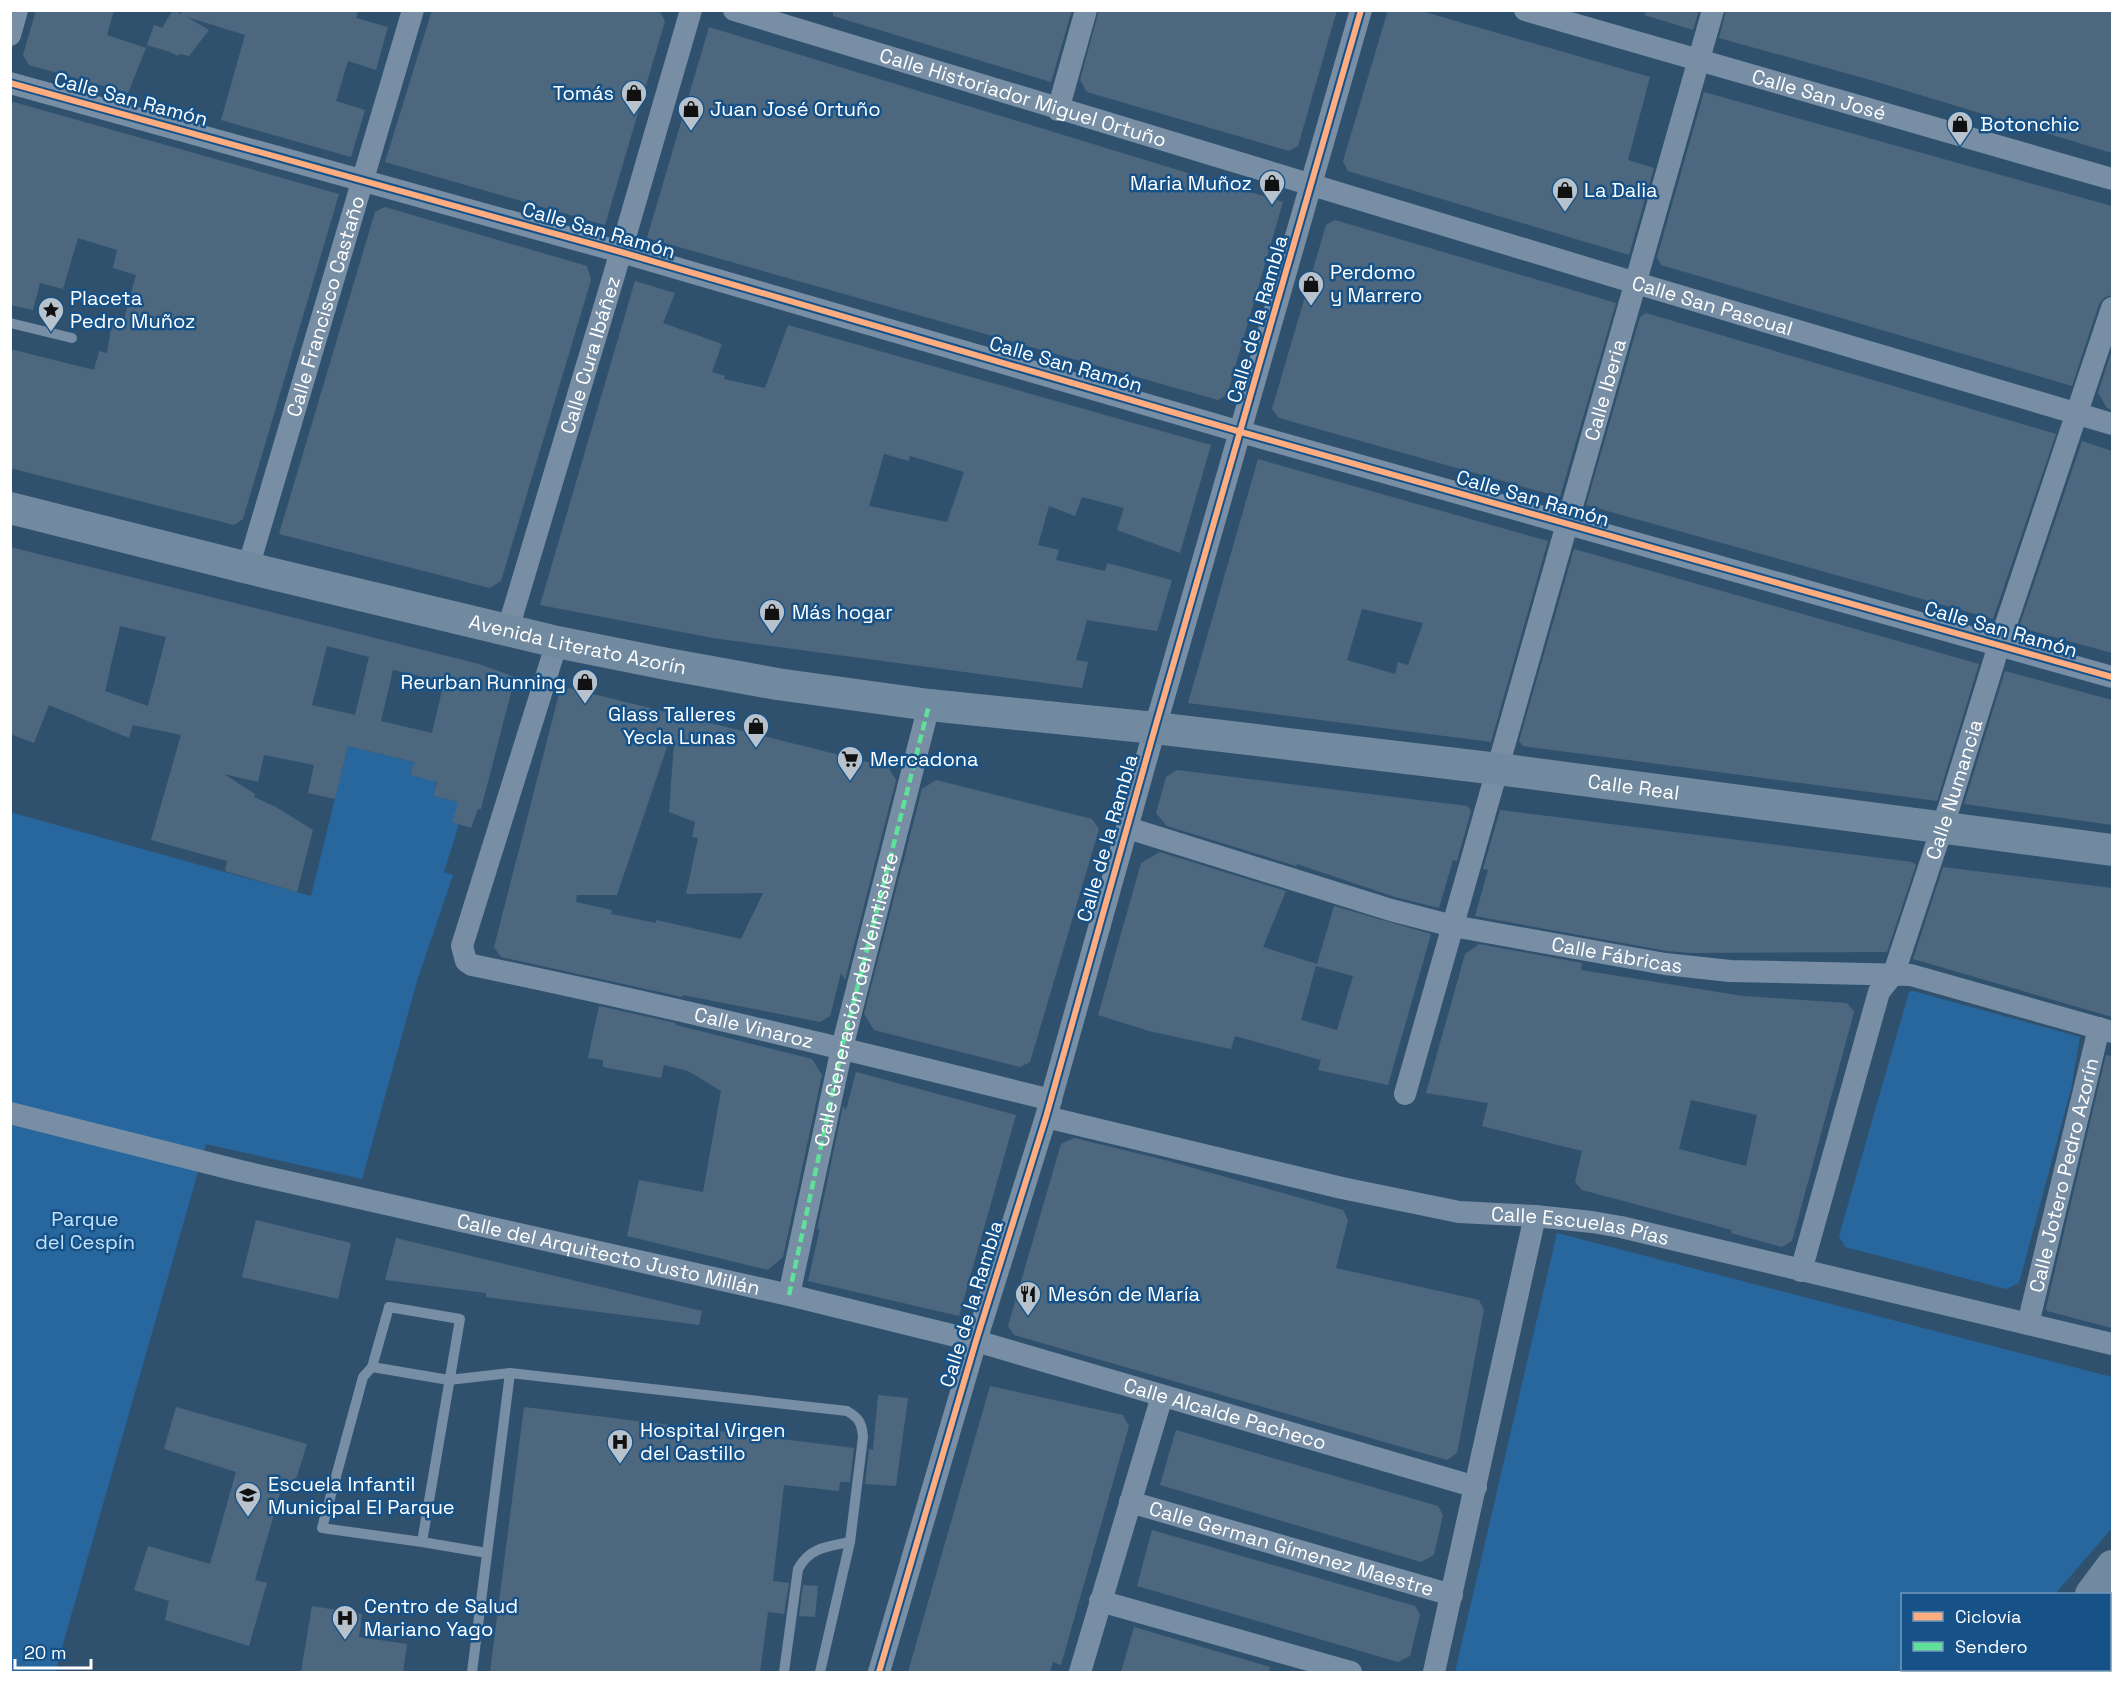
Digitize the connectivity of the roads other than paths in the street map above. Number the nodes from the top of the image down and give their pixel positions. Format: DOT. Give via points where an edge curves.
graph roads {
  1 [pos="413,10"];
  2 [pos="691,10"];
  3 [pos="734,10"];
  4 [pos="1086,10"];
  5 [pos="1361,10"];
  6 [pos="1525,10"];
  7 [pos="1713,10"];
  8 [pos="1698,61"];
  9 [pos="10,83"];
  10 [pos="1058,110"];
  11 [pos="2112,179"];
  12 [pos="363,180"];
  13 [pos="1312,186"];
  14 [pos="621,252"];
  15 [pos="1636,283"];
  16 [pos="2112,309"];
  17 [pos="10,322"];
  18 [pos="72,338"];
  19 [pos="2077,413"];
  20 [pos="2112,423"];
  21 [pos="1241,432"];
  22 [pos="10,508"];
  23 [pos="1568,525"];
  24 [pos="248,568"];
  25 [pos="508,629"];
  26 [pos="557,642"];
  27 [pos="1999,645"];
  28 [pos="2112,677"];
  29 [pos="929,705"];
  30 [pos="1155,728"];
  31 [pos="1498,769"];
  32 [pos="1128,828"];
  33 [pos="1942,829"];
  34 [pos="2112,850"];
  35 [pos="1453,926"];
  36 [pos="1894,973"];
  37 [pos="2106,1030"];
  38 [pos="842,1048"];
  39 [pos="1405,1094"];
  40 [pos="1049,1109"];
  41 [pos="10,1113"];
  42 [pos="1535,1216"];
  43 [pos="1802,1271"];
  44 [pos="789,1295"];
  45 [pos="2028,1324"];
  46 [pos="976,1341"];
  47 [pos="2112,1344"];
  48 [pos="372,1367"];
  49 [pos="510,1373"];
  50 [pos="449,1380"];
  51 [pos="1162,1396"];
  52 [pos="1476,1486"];
  53 [pos="1130,1502"];
  54 [pos="422,1542"];
  55 [pos="850,1542"];
  56 [pos="487,1553"];
  57 [pos="2112,1566"];
  58 [pos="2092,1593"];
  59 [pos="1452,1595"];
  60 [pos="1100,1601"];
  61 [pos="472,1672"];
  62 [pos="784,1672"];
  63 [pos="820,1672"];
  64 [pos="879,1672"];
  65 [pos="1080,1672"];
  66 [pos="1351,1672"];
  67 [pos="1434,1672"];
  1 -- 12 [label="street, Calle Francisco Castaño"];
  2 -- 14 [label="street, Calle Cura Ibáñez"];
  3 -- 10 [label="street, Calle Historiador Miguel Ortuño"];
  4 -- 10 [label="street"];
  5 -- 13 [label="street, Calle de la Rambla"];
  6 -- 8 [label="street, Calle San José"];
  7 -- 8 [label="street, Calle Iberia"];
  8 -- 11 [label="street, Calle San José"];
  8 -- 15 [label="street, Calle Iberia"];
  9 -- 12 [label="street, Calle San Ramón"];
  10 -- 13 [label="street, Calle Historiador Miguel Ortuño"];
  12 -- 14 [label="street, Calle San Ramón"];
  12 -- 24 [label="street, Calle Francisco Castaño"];
  13 -- 15 [label="street, Calle San Pascual"];
  13 -- 21 [label="street, Calle de la Rambla"];
  14 -- 21 [label="street, Calle San Ramón"];
  14 -- 25 [label="street, Calle Cura Ibáñez"];
  15 -- 19 [label="street, Calle San Pascual"];
  15 -- 23 [label="street, Calle Iberia"];
  16 -- 19 [label="street, Calle Numancia"];
  17 -- 18 [label="lane"];
  19 -- 20 [label="street, Calle San Pascual"];
  19 -- 27 [label="street, Calle Numancia"];
  21 -- 23 [label="street, Calle San Ramón"];
  21 -- 30 [label="street, Calle de la Rambla"];
  22 -- 24 [label="main road, Avenida Literato Azorín"];
  23 -- 27 [label="street, Calle San Ramón"];
  23 -- 31 [label="street, Calle Iberia"];
  24 -- 25 [label="main road, Avenida Literato Azorín"];
  25 -- 26 [label="main road, Avenida Literato Azorín"];
  26 -- 29 [label="main road, Avenida Literato Azorín" via="777,684"];
  26 -- 38 [label="street, Calle Vinaroz" via="462,946 466,960 472,966"];
  27 -- 28 [label="street, Calle San Ramón"];
  27 -- 33 [label="street, Calle Numancia"];
  29 -- 30 [label="main road, Avenida Literato Azorín"];
  29 -- 38 [label="street, Calle Generación del Veintisiete"];
  30 -- 31 [label="main road, Calle Real"];
  30 -- 32 [label="street, Calle de la Rambla"];
  31 -- 33 [label="main road, Calle Real"];
  31 -- 35 [label="street, Calle Iberia"];
  32 -- 35 [label="street, Calle Fábricas"];
  32 -- 40 [label="street, Calle de la Rambla"];
  33 -- 34 [label="main road, Calle Real"];
  33 -- 36 [label="street, Calle Numancia"];
  35 -- 36 [label="street, Calle Fábricas" via="1697,968"];
  35 -- 39 [label="street, Calle Iberia"];
  36 -- 37 [label="street, Calle Fábricas"];
  36 -- 43 [label="street, Calle Numancia" via="1879,992"];
  37 -- 45 [label="street, Calle Jotero Pedro Azorín"];
  38 -- 40 [label="street, Calle Vinaroz"];
  38 -- 44 [label="street, Calle Generación del Veintisiete"];
  40 -- 42 [label="street, Calle Escuelas Pías" via="1342,1188 1459,1212"];
  40 -- 46 [label="street, Calle de la Rambla"];
  41 -- 44 [label="street, Calle del Arquitecto Justo Millán" via="240,1171"];
  42 -- 43 [label="street, Calle Escuelas Pías" via="1621,1227"];
  42 -- 52 [label="street"];
  43 -- 45 [label="street, Calle Escuelas Pías"];
  44 -- 46 [label="street, Calle del Arquitecto Justo Millán"];
  45 -- 47 [label="street, Calle Escuelas Pías"];
  46 -- 51 [label="street, Calle Alcalde Pacheco"];
  46 -- 64 [label="street, Calle de la Rambla"];
  48 -- 50 [label="lane"];
  48 -- 50 [label="lane" via="388,1307 460,1319"];
  48 -- 54 [label="lane" via="363,1377 322,1528"];
  49 -- 50 [label="lane"];
  49 -- 55 [label="lane" via="846,1411 858,1418 863,1437"];
  49 -- 56 [label="lane"];
  50 -- 54 [label="lane"];
  51 -- 52 [label="street, Calle Alcalde Pacheco"];
  51 -- 53 [label="street"];
  52 -- 59 [label="street"];
  53 -- 59 [label="street, Calle German Gímenez Maestre"];
  53 -- 60 [label="street"];
  54 -- 56 [label="lane"];
  55 -- 62 [label="lane" via="811,1552 798,1569"];
  55 -- 63 [label="lane"];
  56 -- 61 [label="lane"];
  57 -- 58 [label="main road"];
  59 -- 67 [label="street"];
  60 -- 65 [label="street"];
  60 -- 66 [label="street"];
}
